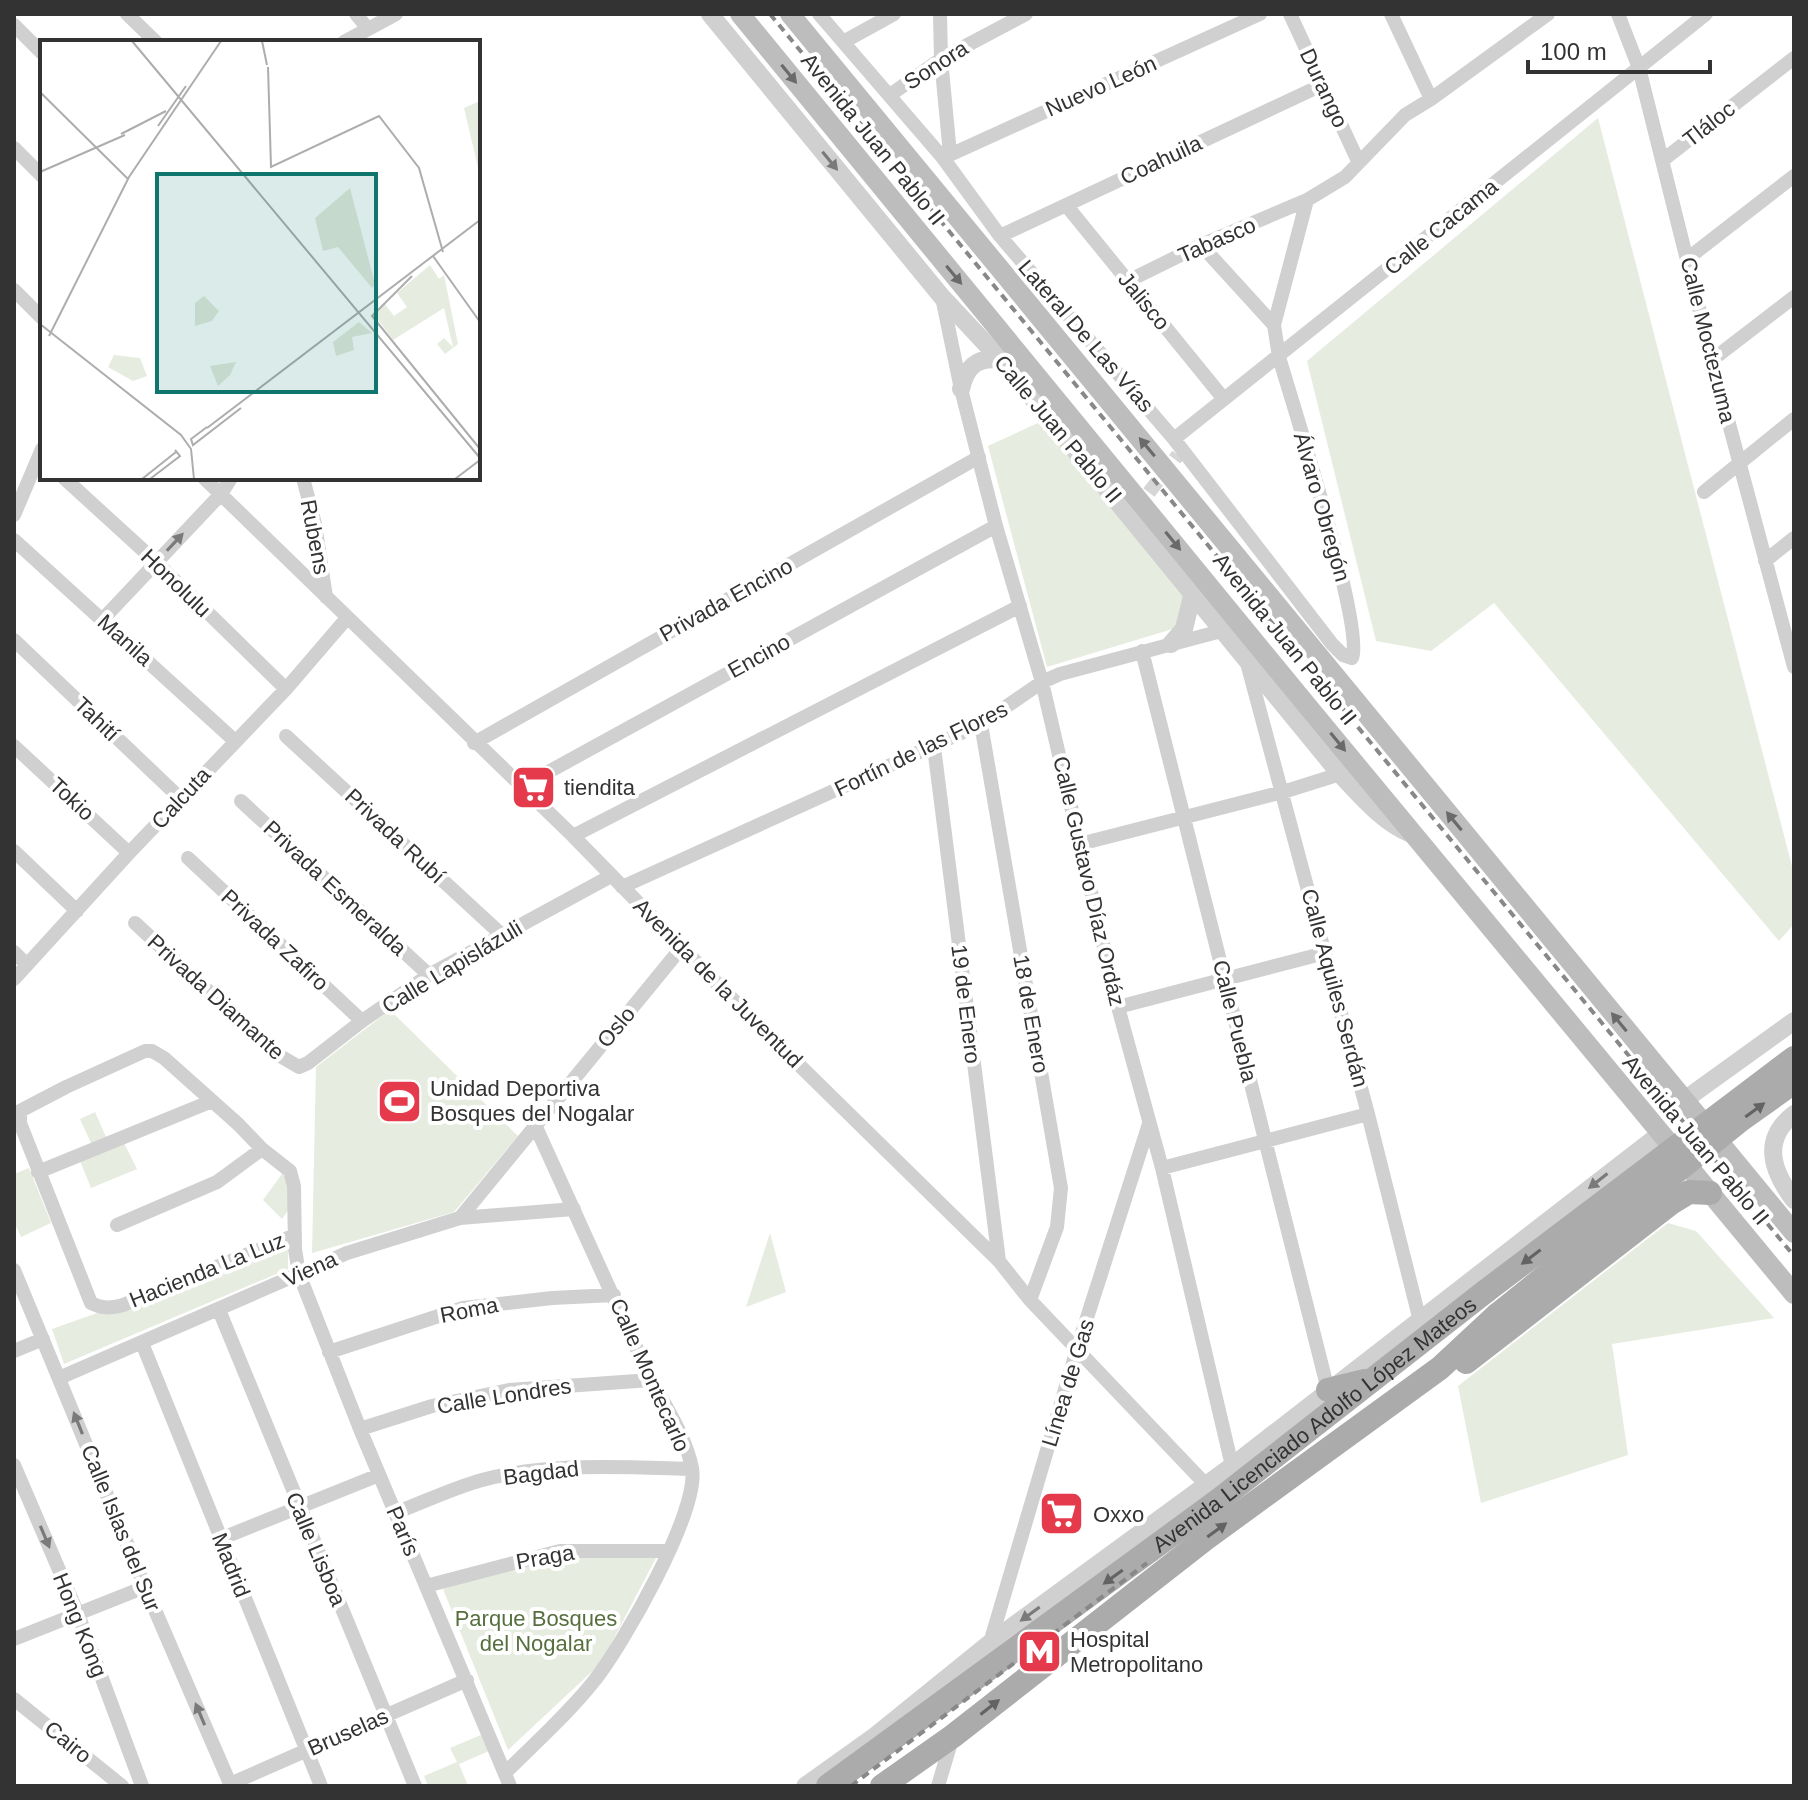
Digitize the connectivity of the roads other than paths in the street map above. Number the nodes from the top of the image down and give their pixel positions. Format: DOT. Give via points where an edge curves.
graph roads {
  1 [pos="127,14"];
  2 [pos="356,14"];
  3 [pos="396,14"];
  4 [pos="710,14"];
  5 [pos="740,14"];
  6 [pos="790,14"];
  7 [pos="819,14"];
  8 [pos="894,14"];
  9 [pos="940,14"];
  10 [pos="1026,14"];
  11 [pos="1260,14"];
  12 [pos="1290,14"];
  13 [pos="1391,14"];
  14 [pos="1548,14"];
  15 [pos="1618,14"];
  16 [pos="1706,14"];
  17 [pos="14,25"];
  18 [pos="368,29"];
  19 [pos="154,40"];
  20 [pos="348,40"];
  21 [pos="845,41"];
  22 [pos="40,51"];
  23 [pos="1794,58"];
  24 [pos="941,59"];
  25 [pos="1639,68"];
  26 [pos="1322,85"];
  27 [pos="890,95"];
  28 [pos="1431,99"];
  29 [pos="14,148"];
  30 [pos="946,156"];
  31 [pos="1663,160"];
  32 [pos="1358,161"];
  33 [pos="40,174"];
  34 [pos="1794,176"];
  35 [pos="1307,200"];
  36 [pos="1066,205"];
  37 [pos="1000,236"];
  38 [pos="1201,245"];
  39 [pos="1687,259"];
  40 [pos="1128,281"];
  41 [pos="14,290"];
  42 [pos="942,297"];
  43 [pos="1794,297"];
  44 [pos="40,316"];
  45 [pos="1274,325"];
  46 [pos="1279,357"];
  47 [pos="1001,360"];
  48 [pos="1712,360"];
  49 [pos="961,389"];
  50 [pos="1223,398"];
  51 [pos="1794,419"];
  52 [pos="1178,448"];
  53 [pos="40,456"];
  54 [pos="979,457"];
  55 [pos="1739,461"];
  56 [pos="66,480"];
  57 [pos="206,480"];
  58 [pos="230,480"];
  59 [pos="304,480"];
  60 [pos="1704,492"];
  61 [pos="221,494"];
  62 [pos="14,515"];
  63 [pos="996,526"];
  64 [pos="1794,538"];
  65 [pos="14,540"];
  66 [pos="1765,561"];
  67 [pos="156,562"];
  68 [pos="1193,592"];
  69 [pos="326,597"];
  70 [pos="1020,606"];
  71 [pos="347,618"];
  72 [pos="103,619"];
  73 [pos="1225,630"];
  74 [pos="14,640"];
  75 [pos="1171,644"];
  76 [pos="1142,651"];
  77 [pos="1245,657"];
  78 [pos="1352,658"];
  79 [pos="1793,660"];
  80 [pos="1042,682"];
  81 [pos="286,689"];
  82 [pos="981,724"];
  83 [pos="286,736"];
  84 [pos="235,741"];
  85 [pos="474,743"];
  86 [pos="14,746"];
  87 [pos="934,747"];
  88 [pos="1340,774"];
  89 [pos="521,787"];
  90 [pos="1283,792"];
  91 [pos="181,799"];
  92 [pos="241,801"];
  93 [pos="1183,817"];
  94 [pos="1414,835"];
  95 [pos="573,836"];
  96 [pos="1080,844"];
  97 [pos="14,851"];
  98 [pos="129,853"];
  99 [pos="188,858"];
  100 [pos="611,876"];
  101 [pos="622,887"];
  102 [pos="77,911"];
  103 [pos="135,923"];
  104 [pos="503,936"];
  105 [pos="682,947"];
  106 [pos="14,952"];
  107 [pos="1325,953"];
  108 [pos="27,965"];
  109 [pos="429,975"];
  110 [pos="14,979"];
  111 [pos="1224,979"];
  112 [pos="1118,1007"];
  113 [pos="362,1021"];
  114 [pos="1794,1021"];
  115 [pos="1794,1058"];
  116 [pos="299,1067"];
  117 [pos="1794,1082"];
  118 [pos="212,1101"];
  119 [pos="1683,1101"];
  120 [pos="1368,1114"];
  121 [pos="1794,1114"];
  122 [pos="1149,1124"];
  123 [pos="535,1125"];
  124 [pos="1660,1134"];
  125 [pos="1265,1141"];
  126 [pos="262,1149"];
  127 [pos="1633,1153"];
  128 [pos="1162,1168"];
  129 [pos="38,1172"];
  130 [pos="1710,1193"];
  131 [pos="1794,1200"];
  132 [pos="1671,1203"];
  133 [pos="574,1209"];
  134 [pos="460,1218"];
  135 [pos="117,1225"];
  136 [pos="1794,1233"];
  137 [pos="295,1235"];
  138 [pos="999,1261"];
  139 [pos="14,1270"];
  140 [pos="299,1274"];
  141 [pos="1794,1294"];
  142 [pos="614,1295"];
  143 [pos="1030,1300"];
  144 [pos="219,1310"];
  145 [pos="1420,1321"];
  146 [pos="43,1339"];
  147 [pos="142,1343"];
  148 [pos="1077,1349"];
  149 [pos="14,1351"];
  150 [pos="329,1352"];
  151 [pos="1440,1368"];
  152 [pos="59,1378"];
  153 [pos="651,1380"];
  154 [pos="1371,1380"];
  155 [pos="1328,1390"];
  156 [pos="360,1429"];
  157 [pos="14,1465"];
  158 [pos="1232,1466"];
  159 [pos="692,1469"];
  160 [pos="379,1475"];
  161 [pos="1213,1492"];
  162 [pos="298,1507"];
  163 [pos="395,1513"];
  164 [pos="220,1539"];
  165 [pos="668,1551"];
  166 [pos="426,1586"];
  167 [pos="145,1587"];
  168 [pos="78,1614"];
  169 [pos="14,1639"];
  170 [pos="990,1643"];
  171 [pos="467,1680"];
  172 [pos="14,1699"];
  173 [pos="385,1714"];
  174 [pos="953,1736"];
  175 [pos="307,1751"];
  176 [pos="508,1780"];
  177 [pos="231,1785"];
  178 [pos="122,1786"];
  179 [pos="142,1786"];
  180 [pos="321,1786"];
  181 [pos="415,1786"];
  182 [pos="805,1786"];
  183 [pos="828,1786"];
  184 [pos="882,1786"];
  185 [pos="938,1786"];
  1 -- 19 [label="street"];
  2 -- 18 [label="street"];
  3 -- 18 [label="street"];
  4 -- 42 [label="street, Calle Juan Pablo II, one-way"];
  5 -- 94 [label="main road, Avenida Juan Pablo II, one-way"];
  119 -- 6 [label="main road, Avenida Juan Pablo II, one-way"];
  7 -- 21 [label="street, Lateral De Las Vías"];
  8 -- 21 [label="street"];
  9 -- 24 [label="street"];
  10 -- 24 [label="street, Sonora"];
  11 -- 30 [label="street, Nuevo León"];
  12 -- 26 [label="street, Durango"];
  13 -- 28 [label="street"];
  14 -- 28 [label="street, Tabasco"];
  15 -- 25 [label="street, Calle Moctezuma"];
  16 -- 25 [label="street, Calle Cacama"];
  17 -- 22 [label="street"];
  18 -- 20 [label="street"];
  21 -- 27 [label="street, Lateral De Las Vías"];
  23 -- 31 [label="street, Tláloc"];
  24 -- 27 [label="street, Sonora"];
  24 -- 30 [label="street"];
  25 -- 31 [label="street, Calle Moctezuma"];
  25 -- 46 [label="street, Calle Cacama"];
  26 -- 32 [label="street, Durango"];
  26 -- 36 [label="street, Coahuila"];
  27 -- 30 [label="street, Lateral De Las Vías"];
  28 -- 32 [label="street, Tabasco" via="1405,115"];
  29 -- 33 [label="street"];
  30 -- 37 [label="street, Lateral De Las Vías"];
  31 -- 39 [label="street, Calle Moctezuma"];
  32 -- 35 [label="street, Tabasco" via="1345,177"];
  34 -- 39 [label="street"];
  35 -- 38 [label="street, Tabasco"];
  35 -- 45 [label="street"];
  36 -- 37 [label="street, Coahuila"];
  36 -- 40 [label="street, Jalisco"];
  37 -- 52 [label="street, Lateral De Las Vías"];
  38 -- 40 [label="street, Tabasco"];
  38 -- 45 [label="street"];
  39 -- 48 [label="street, Calle Moctezuma"];
  40 -- 50 [label="street, Jalisco"];
  41 -- 44 [label="street"];
  42 -- 47 [label="street, Calle Juan Pablo II"];
  42 -- 49 [label="street, Calle Gustavo Díaz Ordáz"];
  43 -- 48 [label="street"];
  45 -- 46 [label="street, Álvaro Obregón"];
  46 -- 50 [label="street, Calle Cacama"];
  46 -- 78 [label="street, Álvaro Obregón" via="1343,581 1355,638"];
  47 -- 49 [label="street" via="979,360 970,366"];
  47 -- 68 [label="street, Calle Juan Pablo II"];
  48 -- 55 [label="street, Calle Moctezuma"];
  49 -- 54 [label="street, Calle Gustavo Díaz Ordáz"];
  50 -- 52 [label="street, Calle Cacama"];
  51 -- 55 [label="street"];
  52 -- 78 [label="street, Lateral De Las Vías" via="1332,644"];
  53 -- 62 [label="street"];
  54 -- 63 [label="street, Calle Gustavo Díaz Ordáz"];
  54 -- 85 [label="street, Privada Encino"];
  55 -- 60 [label="street"];
  55 -- 66 [label="street, Calle Moctezuma"];
  56 -- 67 [label="street, Honolulu"];
  57 -- 61 [label="street, Avenida de la Juventud"];
  58 -- 61 [label="street"];
  59 -- 69 [label="street, Rubens"];
  67 -- 61 [label="street, one-way"];
  61 -- 69 [label="street, Avenida de la Juventud"];
  63 -- 70 [label="street, Calle Gustavo Díaz Ordáz"];
  63 -- 89 [label="street, Encino"];
  64 -- 66 [label="street"];
  65 -- 72 [label="street, Manila"];
  66 -- 79 [label="street, Calle Moctezuma"];
  67 -- 72 [label="street"];
  67 -- 81 [label="street, Honolulu"];
  68 -- 73 [label="street, Calle Juan Pablo II"];
  68 -- 75 [label="street" via="1184,629"];
  69 -- 71 [label="street, Avenida de la Juventud"];
  70 -- 80 [label="street, Calle Gustavo Díaz Ordáz"];
  70 -- 95 [label="street"];
  71 -- 81 [label="street, Calcuta"];
  71 -- 85 [label="street, Avenida de la Juventud"];
  72 -- 84 [label="street, Manila"];
  73 -- 75 [label="street, Fortín de las Flores"];
  73 -- 77 [label="street, Calle Juan Pablo II"];
  74 -- 91 [label="street, Tahití"];
  75 -- 76 [label="street, Fortín de las Flores"];
  76 -- 80 [label="street, Fortín de las Flores"];
  76 -- 93 [label="street, Calle Puebla"];
  77 -- 88 [label="street, Calle Juan Pablo II"];
  77 -- 90 [label="street, Calle Aquiles Serdán"];
  80 -- 82 [label="street, Fortín de las Flores"];
  80 -- 96 [label="street, Calle Gustavo Díaz Ordáz"];
  81 -- 84 [label="street, Calcuta"];
  82 -- 87 [label="street, Fortín de las Flores"];
  82 -- 143 [label="street, 18 de Enero" via="1060,1173 1057,1227"];
  83 -- 104 [label="street, Privada Rubí"];
  84 -- 91 [label="street, Calcuta"];
  85 -- 89 [label="street, Avenida de la Juventud"];
  86 -- 98 [label="street, Tokio"];
  87 -- 101 [label="street, Fortín de las Flores"];
  87 -- 138 [label="street, 19 de Enero"];
  88 -- 90 [label="street"];
  88 -- 94 [label="street, Calle Juan Pablo II" via="1377,812"];
  89 -- 95 [label="street, Avenida de la Juventud"];
  90 -- 93 [label="street"];
  90 -- 107 [label="street, Calle Aquiles Serdán"];
  91 -- 98 [label="street, Calcuta"];
  92 -- 109 [label="street, Privada Esmeralda"];
  93 -- 96 [label="street"];
  93 -- 111 [label="street, Calle Puebla"];
  94 -- 124 [label="main road, Avenida Juan Pablo II"];
  95 -- 100 [label="street, Avenida de la Juventud"];
  96 -- 112 [label="street, Calle Gustavo Díaz Ordáz"];
  97 -- 102 [label="street"];
  98 -- 102 [label="street, Calcuta"];
  99 -- 113 [label="street, Privada Zafiro"];
  100 -- 101 [label="street, Avenida de la Juventud"];
  100 -- 104 [label="street, Calle Lapislázuli"];
  101 -- 105 [label="street, Avenida de la Juventud"];
  102 -- 108 [label="street, Calcuta"];
  103 -- 116 [label="street, Privada Diamante" via="275,1053"];
  104 -- 109 [label="street, Calle Lapislázuli"];
  105 -- 123 [label="street, Oslo"];
  105 -- 138 [label="street, Avenida de la Juventud"];
  106 -- 108 [label="street"];
  107 -- 111 [label="street"];
  107 -- 120 [label="street, Calle Aquiles Serdán"];
  108 -- 110 [label="street, Calcuta"];
  109 -- 113 [label="street, Calle Lapislázuli"];
  111 -- 112 [label="street"];
  111 -- 125 [label="street, Calle Puebla"];
  112 -- 122 [label="street, Calle Gustavo Díaz Ordáz"];
  113 -- 116 [label="street, Calle Lapislázuli"];
  114 -- 119 [label="street"];
  115 -- 154 [label="main road, Avenida Licenciado Adolfo López Mateos, one-way, bridge"];
  151 -- 117 [label="main road, Avenida Licenciado Adolfo López Mateos, one-way, bridge" via="1497,1315"];
  118 -- 126 [label="street, Hacienda La Luz"];
  118 -- 129 [label="street"];
  118 -- 129 [label="street, Hacienda La Luz" via="164,1058 145,1051 20,1111"];
  119 -- 136 [label="main road, Avenida Juan Pablo II"];
  120 -- 125 [label="street"];
  120 -- 145 [label="street, Calle Aquiles Serdán"];
  121 -- 131 [label="street" via="1777,1136 1773,1160"];
  122 -- 128 [label="street, Calle Gustavo Díaz Ordáz"];
  122 -- 148 [label="street, Línea de Gas"];
  123 -- 133 [label="street, Calle Montecarlo"];
  123 -- 134 [label="street, Oslo"];
  124 -- 127 [label="street"];
  124 -- 130 [label="main road, Avenida Juan Pablo II"];
  125 -- 128 [label="street"];
  125 -- 155 [label="street, Calle Puebla"];
  126 -- 135 [label="street" via="217,1182"];
  126 -- 137 [label="street, Hacienda La Luz" via="293,1177"];
  127 -- 132 [label="street" via="1664,1169"];
  127 -- 145 [label="street, one-way"];
  128 -- 158 [label="street, Calle Gustavo Díaz Ordáz"];
  129 -- 137 [label="street, Hacienda La Luz" via="91,1303 104,1308"];
  130 -- 132 [label="main road" via="1689,1192"];
  130 -- 141 [label="main road, Avenida Juan Pablo II"];
  132 -- 151 [label="main road" via="1472,1358"];
  133 -- 134 [label="street, Viena"];
  133 -- 142 [label="street, Calle Montecarlo"];
  134 -- 140 [label="street, Viena" via="347,1253"];
  137 -- 140 [label="street, Hacienda La Luz"];
  138 -- 143 [label="street, Avenida de la Juventud"];
  139 -- 146 [label="street, Calle Islas del Sur"];
  140 -- 144 [label="street, Viena"];
  140 -- 150 [label="street, París"];
  142 -- 150 [label="street, Roma" via="463,1308"];
  142 -- 153 [label="street, Calle Montecarlo"];
  143 -- 148 [label="street, Avenida de la Juventud"];
  144 -- 147 [label="street, Viena"];
  144 -- 162 [label="street, Calle Lisboa"];
  145 -- 155 [label="street"];
  146 -- 149 [label="street"];
  146 -- 152 [label="street, Calle Islas del Sur"];
  147 -- 152 [label="street, Viena"];
  147 -- 164 [label="street, Madrid"];
  148 -- 161 [label="street, Avenida de la Juventud"];
  148 -- 170 [label="street, Línea de Gas"];
  150 -- 156 [label="street, París"];
  174 -- 151 [label="main road, Avenida Licenciado Adolfo López Mateos, one-way" via="1205,1539"];
  167 -- 152 [label="street, Calle Islas del Sur, one-way"];
  153 -- 156 [label="street, Calle Londres" via="509,1390 432,1406"];
  153 -- 159 [label="street, Calle Montecarlo"];
  154 -- 155 [label="main road"];
  154 -- 161 [label="main road, Avenida Licenciado Adolfo López Mateos"];
  155 -- 158 [label="street"];
  156 -- 160 [label="street, París"];
  157 -- 168 [label="street, Hong Kong, one-way"];
  158 -- 161 [label="street"];
  159 -- 163 [label="street, Bagdad" via="581,1467 515,1474"];
  159 -- 165 [label="street, Calle Montecarlo" via="685,1511"];
  160 -- 162 [label="street"];
  160 -- 163 [label="street, París"];
  161 -- 170 [label="street, one-way"];
  161 -- 183 [label="main road, Avenida Licenciado Adolfo López Mateos, one-way"];
  162 -- 164 [label="street"];
  162 -- 173 [label="street, Calle Lisboa"];
  163 -- 166 [label="street, París"];
  164 -- 175 [label="street, Madrid"];
  165 -- 166 [label="street, Praga" via="560,1551"];
  165 -- 176 [label="street, Calle Montecarlo" via="610,1661"];
  166 -- 171 [label="street, París"];
  167 -- 168 [label="street"];
  177 -- 167 [label="street, Calle Islas del Sur, one-way"];
  168 -- 169 [label="street"];
  168 -- 179 [label="street, Hong Kong"];
  170 -- 182 [label="street"];
  171 -- 173 [label="street, Bruselas"];
  171 -- 176 [label="street, París"];
  172 -- 178 [label="street, Cairo"];
  173 -- 175 [label="street, Bruselas"];
  173 -- 181 [label="street, Calle Lisboa"];
  174 -- 184 [label="main road, Avenida Licenciado Adolfo López Mateos"];
  174 -- 185 [label="street"];
  175 -- 177 [label="street, Bruselas"];
  175 -- 180 [label="street, Madrid"];
}
